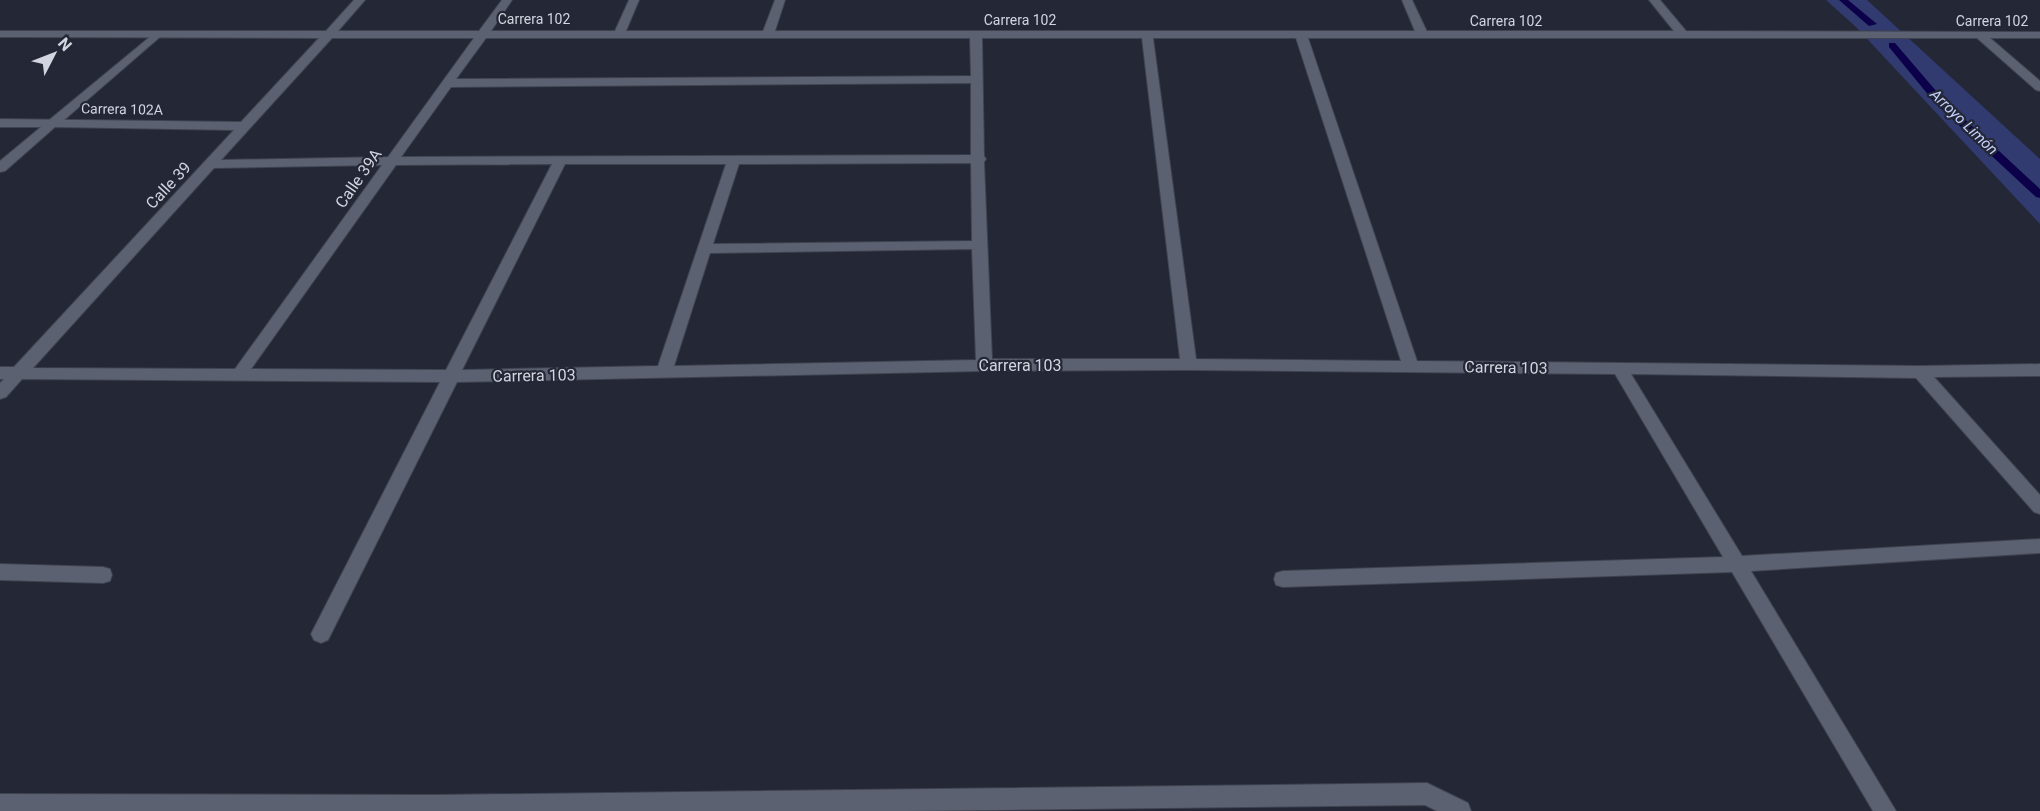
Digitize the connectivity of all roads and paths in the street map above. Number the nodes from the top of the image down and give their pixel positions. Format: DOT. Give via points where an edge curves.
graph roads {
  1 [pos="360,0"];
  2 [pos="507,0"];
  3 [pos="634,0"];
  4 [pos="780,0"];
  5 [pos="1407,0"];
  6 [pos="1654,0"];
  7 [pos="0,34"];
  8 [pos="157,34"];
  9 [pos="482,34"];
  10 [pos="620,34"];
  11 [pos="768,34"];
  12 [pos="328,35"];
  13 [pos="976,35"];
  14 [pos="1147,35"];
  15 [pos="1301,35"];
  16 [pos="2040,35"];
  17 [pos="1423,36"];
  18 [pos="1684,36"];
  19 [pos="1981,36"];
  20 [pos="978,78"];
  21 [pos="447,83"];
  22 [pos="2040,87"];
  23 [pos="0,123"];
  24 [pos="52,123"];
  25 [pos="244,126"];
  26 [pos="980,159"];
  27 [pos="560,160"];
  28 [pos="734,160"];
  29 [pos="390,161"];
  30 [pos="209,164"];
  31 [pos="0,168"];
  32 [pos="979,245"];
  33 [pos="703,249"];
  34 [pos="1189,364"];
  35 [pos="984,365"];
  36 [pos="1410,365"];
  37 [pos="1620,369"];
  38 [pos="2040,369"];
  39 [pos="664,372"];
  40 [pos="1920,372"];
  41 [pos="0,373"];
  42 [pos="18,373"];
  43 [pos="238,375"];
  44 [pos="451,376"];
  45 [pos="0,393"];
  46 [pos="2040,507"];
  47 [pos="2040,546"];
  48 [pos="1735,564"];
  49 [pos="0,572"];
  50 [pos="103,575"];
  51 [pos="1282,579"];
  52 [pos="321,634"];
  53 [pos="0,805"];
  54 [pos="435,808"];
  55 [pos="1460,811"];
  56 [pos="1885,811"];
  1 -- 12 [label="street, Calle 39"];
  2 -- 9 [label="street, Calle 39A"];
  3 -- 10 [label="street"];
  4 -- 11 [label="street"];
  5 -- 17 [label="street"];
  6 -- 18 [label="street"];
  7 -- 8 [label="street, Carrera 102"];
  8 -- 12 [label="street, Carrera 102"];
  8 -- 24 [label="street"];
  9 -- 10 [label="street, Carrera 102"];
  9 -- 12 [label="street, Carrera 102"];
  9 -- 21 [label="street, Calle 39A"];
  10 -- 11 [label="street, Carrera 102"];
  11 -- 13 [label="street, Carrera 102"];
  12 -- 25 [label="street, Calle 39"];
  13 -- 14 [label="street, Carrera 102"];
  13 -- 20 [label="street"];
  14 -- 15 [label="street, Carrera 102"];
  14 -- 34 [label="street"];
  15 -- 17 [label="street, Carrera 102"];
  15 -- 36 [label="street"];
  16 -- 19 [label="street, Carrera 102"];
  17 -- 18 [label="street, Carrera 102"];
  18 -- 19 [label="street, Carrera 102"];
  19 -- 22 [label="street"];
  20 -- 21 [label="street"];
  20 -- 26 [label="street"];
  21 -- 29 [label="street, Calle 39A"];
  23 -- 24 [label="street, Carrera 102A"];
  24 -- 25 [label="street, Carrera 102A"];
  24 -- 31 [label="street"];
  25 -- 30 [label="street, Calle 39"];
  26 -- 28 [label="street"];
  26 -- 32 [label="street"];
  27 -- 28 [label="street"];
  27 -- 29 [label="street"];
  27 -- 44 [label="street"];
  28 -- 33 [label="street"];
  29 -- 30 [label="street"];
  29 -- 43 [label="street, Calle 39A"];
  30 -- 42 [label="street, Calle 39"];
  32 -- 33 [label="street"];
  32 -- 35 [label="street"];
  33 -- 39 [label="street"];
  34 -- 35 [label="street, Carrera 103"];
  34 -- 36 [label="street, Carrera 103"];
  35 -- 39 [label="street, Carrera 103"];
  36 -- 37 [label="street, Carrera 103"];
  37 -- 40 [label="street, Carrera 103"];
  37 -- 48 [label="street"];
  38 -- 40 [label="street, Carrera 103"];
  39 -- 44 [label="street, Carrera 103"];
  40 -- 46 [label="street"];
  41 -- 42 [label="street, Carrera 103"];
  42 -- 43 [label="street, Carrera 103"];
  42 -- 45 [label="street, Calle 39"];
  43 -- 44 [label="street, Carrera 103"];
  44 -- 52 [label="street"];
  47 -- 48 [label="street"];
  48 -- 51 [label="street"];
  48 -- 56 [label="street"];
  49 -- 50 [label="street"];
  53 -- 54 [label="street"];
  54 -- 55 [label="street" via="1427,794"];
}
